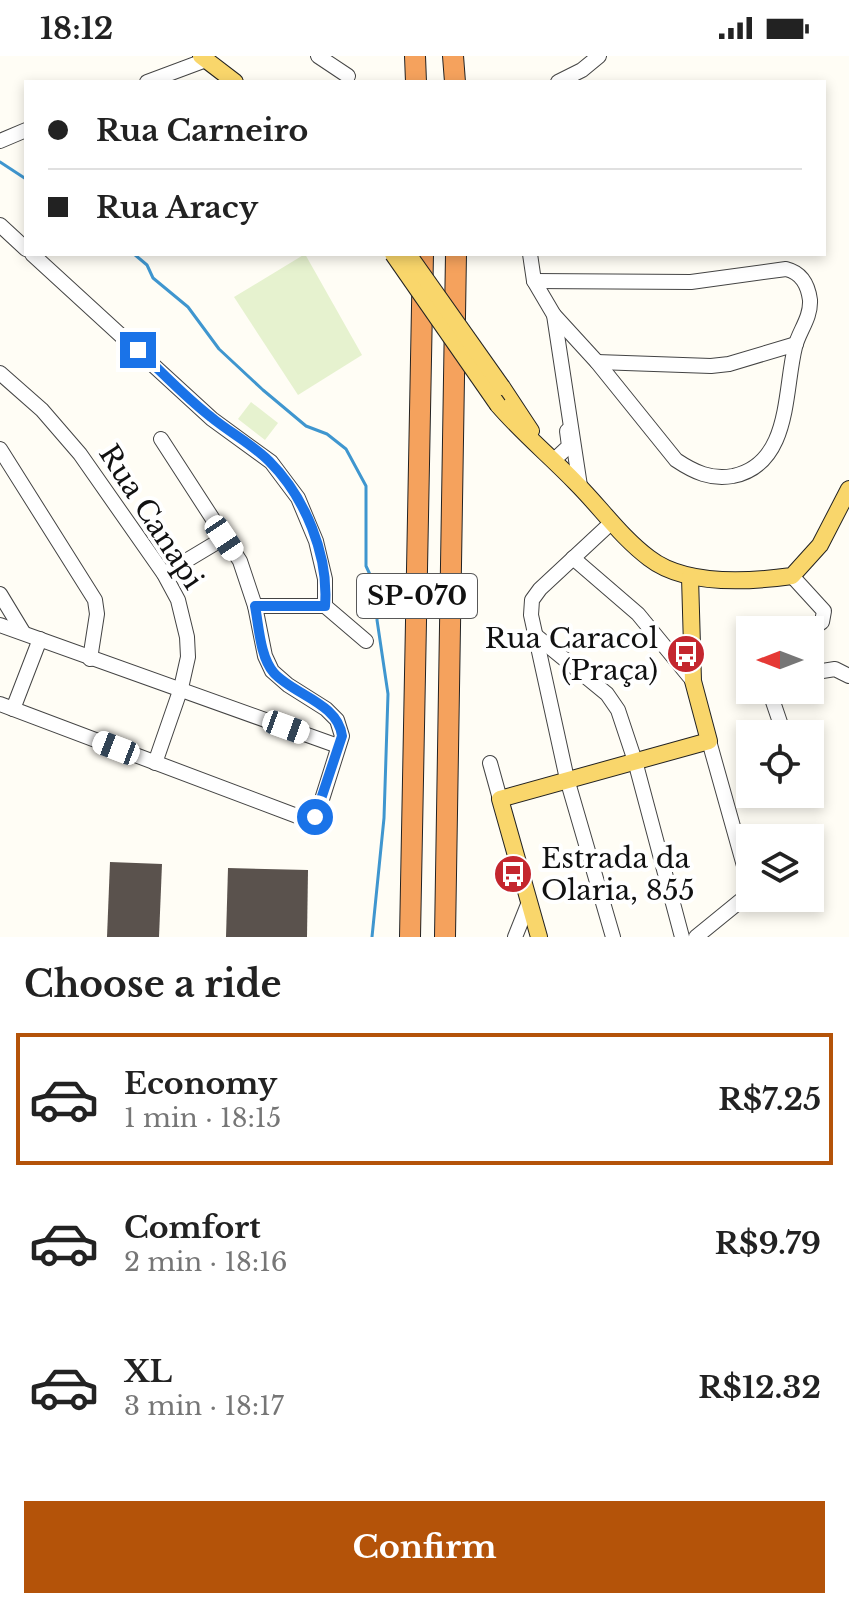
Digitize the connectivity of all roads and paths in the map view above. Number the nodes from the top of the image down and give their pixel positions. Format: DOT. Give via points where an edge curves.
graph roads {
  1 [pos="318,56"];
  2 [pos="415,56"];
  3 [pos="453,56"];
  4 [pos="599,56"];
  5 [pos="204,58"];
  6 [pos="348,76"];
  7 [pos="152,80"];
  8 [pos="232,80"];
  9 [pos="416,80"];
  10 [pos="455,80"];
  11 [pos="562,80"];
  12 [pos="24,131"];
  13 [pos="0,141"];
  14 [pos="0,225"];
  15 [pos="24,247"];
  16 [pos="34,256"];
  17 [pos="394,256"];
  18 [pos="409,256"];
  19 [pos="423,256"];
  20 [pos="456,256"];
  21 [pos="530,256"];
  22 [pos="534,281"];
  23 [pos="554,315"];
  24 [pos="796,344"];
  25 [pos="597,362"];
  26 [pos="0,373"];
  27 [pos="568,411"];
  28 [pos="161,439"];
  29 [pos="0,449"];
  30 [pos="548,454"];
  31 [pos="580,486"];
  32 [pos="849,489"];
  33 [pos="612,522"];
  34 [pos="224,538"];
  35 [pos="573,558"];
  36 [pos="164,574"];
  37 [pos="792,576"];
  38 [pos="690,577"];
  39 [pos="0,594"];
  40 [pos="255,606"];
  41 [pos="325,606"];
  42 [pos="823,616"];
  43 [pos="0,625"];
  44 [pos="23,632"];
  45 [pos="535,635"];
  46 [pos="40,639"];
  47 [pos="366,641"];
  48 [pos="90,659"];
  49 [pos="824,671"];
  50 [pos="849,676"];
  51 [pos="693,681"];
  52 [pos="181,688"];
  53 [pos="7,706"];
  54 [pos="709,741"];
  55 [pos="338,746"];
  56 [pos="635,761"];
  57 [pos="155,763"];
  58 [pos="490,763"];
  59 [pos="567,779"];
  60 [pos="500,799"];
  61 [pos="736,837"];
  62 [pos="529,902"];
  63 [pos="736,904"];
  64 [pos="410,937"];
  65 [pos="445,937"];
  66 [pos="515,937"];
  67 [pos="539,937"];
  68 [pos="613,937"];
  69 [pos="682,937"];
  70 [pos="696,937"];
  1 -- 6 [label="street"];
  2 -- 9 [label="highway"];
  3 -- 10 [label="highway"];
  4 -- 11 [label="street"];
  5 -- 7 [label="street"];
  5 -- 8 [label="main road"];
  12 -- 13 [label="street"];
  14 -- 15 [label="street"];
  16 -- 41 [label="street" via="212,419 271,462 298,498 316,541"];
  17 -- 30 [label="main road, bridge" via="498,405"];
  18 -- 30 [label="main road, bridge"];
  19 -- 64 [label="highway, SP-070"];
  20 -- 65 [label="highway, SP-070"];
  21 -- 22 [label="street"];
  22 -- 23 [label="street"];
  22 -- 24 [label="street" via="691,282 786,269 805,281 810,303"];
  23 -- 25 [label="street"];
  23 -- 27 [label="street"];
  24 -- 25 [label="street" via="711,366"];
  24 -- 25 [label="street" via="779,432 769,453 756,466 723,478 691,471 676,460"];
  26 -- 36 [label="street, Rua Canapi" via="80,454"];
  27 -- 30 [label="street" via="569,446"];
  27 -- 31 [label="street"];
  28 -- 34 [label="street"];
  29 -- 48 [label="street" via="95,600"];
  30 -- 31 [label="main road"];
  31 -- 33 [label="main road"];
  32 -- 37 [label="main road" via="820,545"];
  33 -- 35 [label="street"];
  33 -- 38 [label="main road" via="650,559"];
  34 -- 36 [label="street"];
  34 -- 40 [label="street" via="240,561"];
  35 -- 45 [label="street" via="532,600"];
  35 -- 51 [label="street" via="638,614"];
  36 -- 52 [label="street, Rua Canapi" via="178,600 187,637"];
  37 -- 38 [label="main road"];
  37 -- 42 [label="street"];
  38 -- 51 [label="main road"];
  39 -- 44 [label="street"];
  40 -- 41 [label="street"];
  40 -- 55 [label="street" via="272,671 337,720 342,736"];
  41 -- 47 [label="street"];
  43 -- 44 [label="street"];
  44 -- 46 [label="street"];
  45 -- 56 [label="street" via="614,701"];
  45 -- 59 [label="street"];
  46 -- 48 [label="street"];
  46 -- 53 [label="street"];
  48 -- 52 [label="street"];
  49 -- 50 [label="street"];
  51 -- 54 [label="main road"];
  52 -- 55 [label="street"];
  52 -- 57 [label="street, Rua Canapi"];
  53 -- 57 [label="street"];
  54 -- 56 [label="main road"];
  54 -- 61 [label="street"];
  55 -- 57 [label="street" via="318,812 311,819"];
  56 -- 59 [label="main road"];
  56 -- 69 [label="street"];
  58 -- 60 [label="street"];
  59 -- 60 [label="main road"];
  59 -- 68 [label="street"];
  60 -- 62 [label="main road"];
  62 -- 66 [label="street"];
  62 -- 67 [label="main road"];
  63 -- 70 [label="street"];
}
